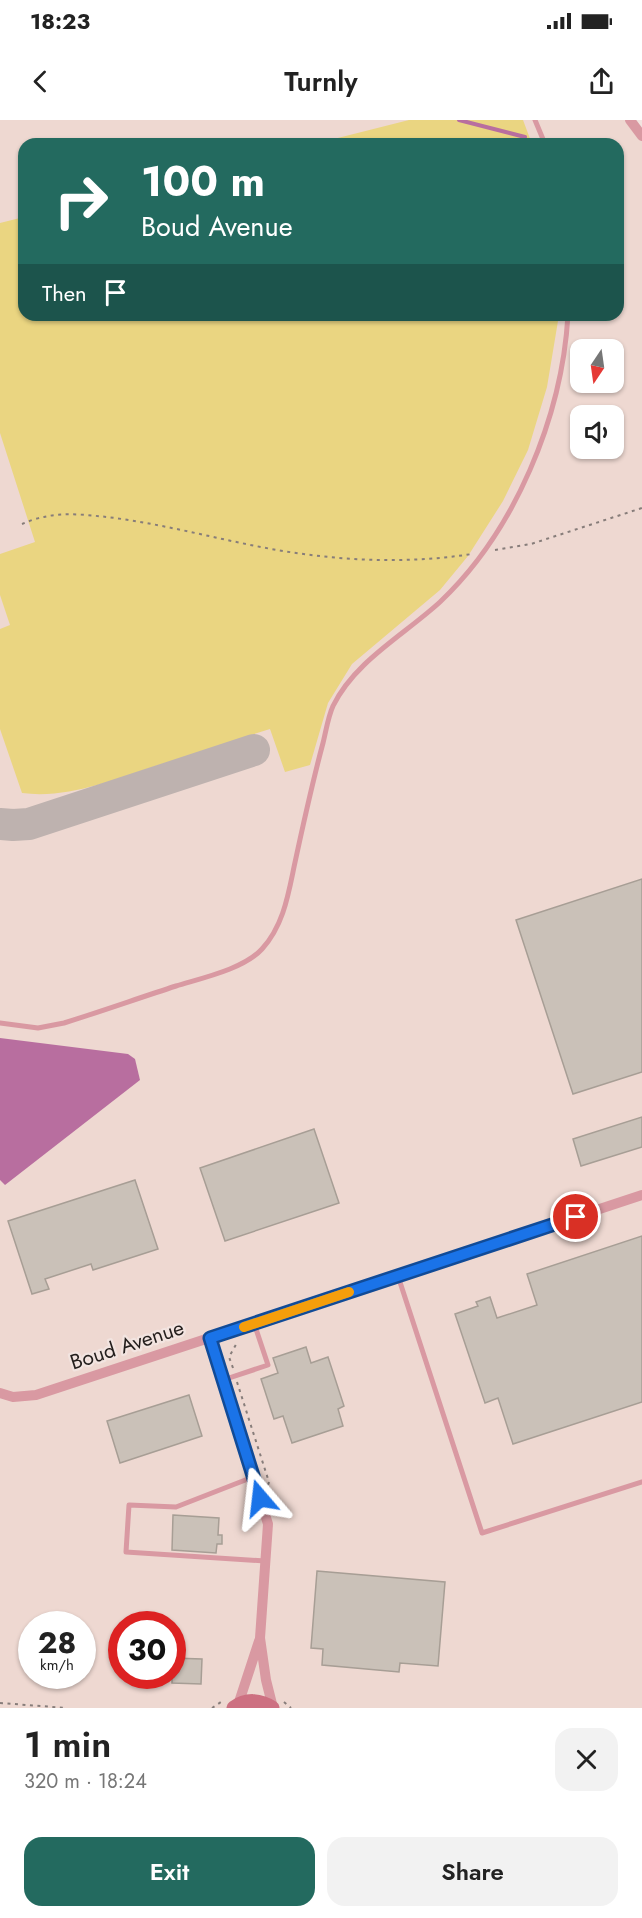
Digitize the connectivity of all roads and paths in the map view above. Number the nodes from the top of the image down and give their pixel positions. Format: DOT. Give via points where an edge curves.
graph roads {
  1 [pos="535,120"];
  2 [pos="630,120"];
  3 [pos="642,136"];
  4 [pos="542,138"];
  5 [pos="567,321"];
  6 [pos="642,508"];
  7 [pos="22,524"];
  8 [pos="482,552"];
  9 [pos="0,1023"];
  10 [pos="642,1196"];
  11 [pos="398,1276"];
  12 [pos="255,1328"];
  13 [pos="210,1338"];
  14 [pos="235,1376"];
  15 [pos="223,1380"];
  16 [pos="0,1393"];
  17 [pos="253,1477"];
  18 [pos="642,1482"];
  19 [pos="260,1498"];
  20 [pos="265,1562"];
  21 [pos="260,1638"];
  22 [pos="0,1703"];
  23 [pos="236,1706"];
  24 [pos="67,1708"];
  25 [pos="273,1708"];
  1 -- 4 [label="lane"];
  2 -- 3 [label="street"];
  5 -- 8 [label="lane" via="554,403 541,442 516,500"];
  6 -- 8 [label="path" via="531,544"];
  7 -- 8 [label="path" via="45,516 83,514 278,550 382,561"];
  8 -- 9 [label="lane" via="441,600 354,673 333,707 287,902 278,929 261,951 234,967 64,1023 38,1028"];
  10 -- 11 [label="street, Boud Avenue"];
  11 -- 12 [label="street, Boud Avenue"];
  11 -- 18 [label="lane" via="482,1533"];
  12 -- 13 [label="street, Boud Avenue"];
  12 -- 14 [label="path" via="239,1339 229,1357"];
  12 -- 14 [label="lane" via="268,1365"];
  13 -- 15 [label="street"];
  13 -- 16 [label="street, Boud Avenue" via="36,1395 12,1397"];
  14 -- 15 [label="lane"];
  14 -- 19 [label="path" via="269,1482"];
  15 -- 17 [label="street"];
  17 -- 19 [label="street"];
  17 -- 20 [label="lane" via="176,1507 129,1505 126,1552"];
  19 -- 20 [label="street" via="268,1524"];
  20 -- 21 [label="street"];
  21 -- 23 [label="street"];
  21 -- 25 [label="street"];
  22 -- 24 [label="path"];
  23 -- 25 [label="main road" via="257,1701"];
}
